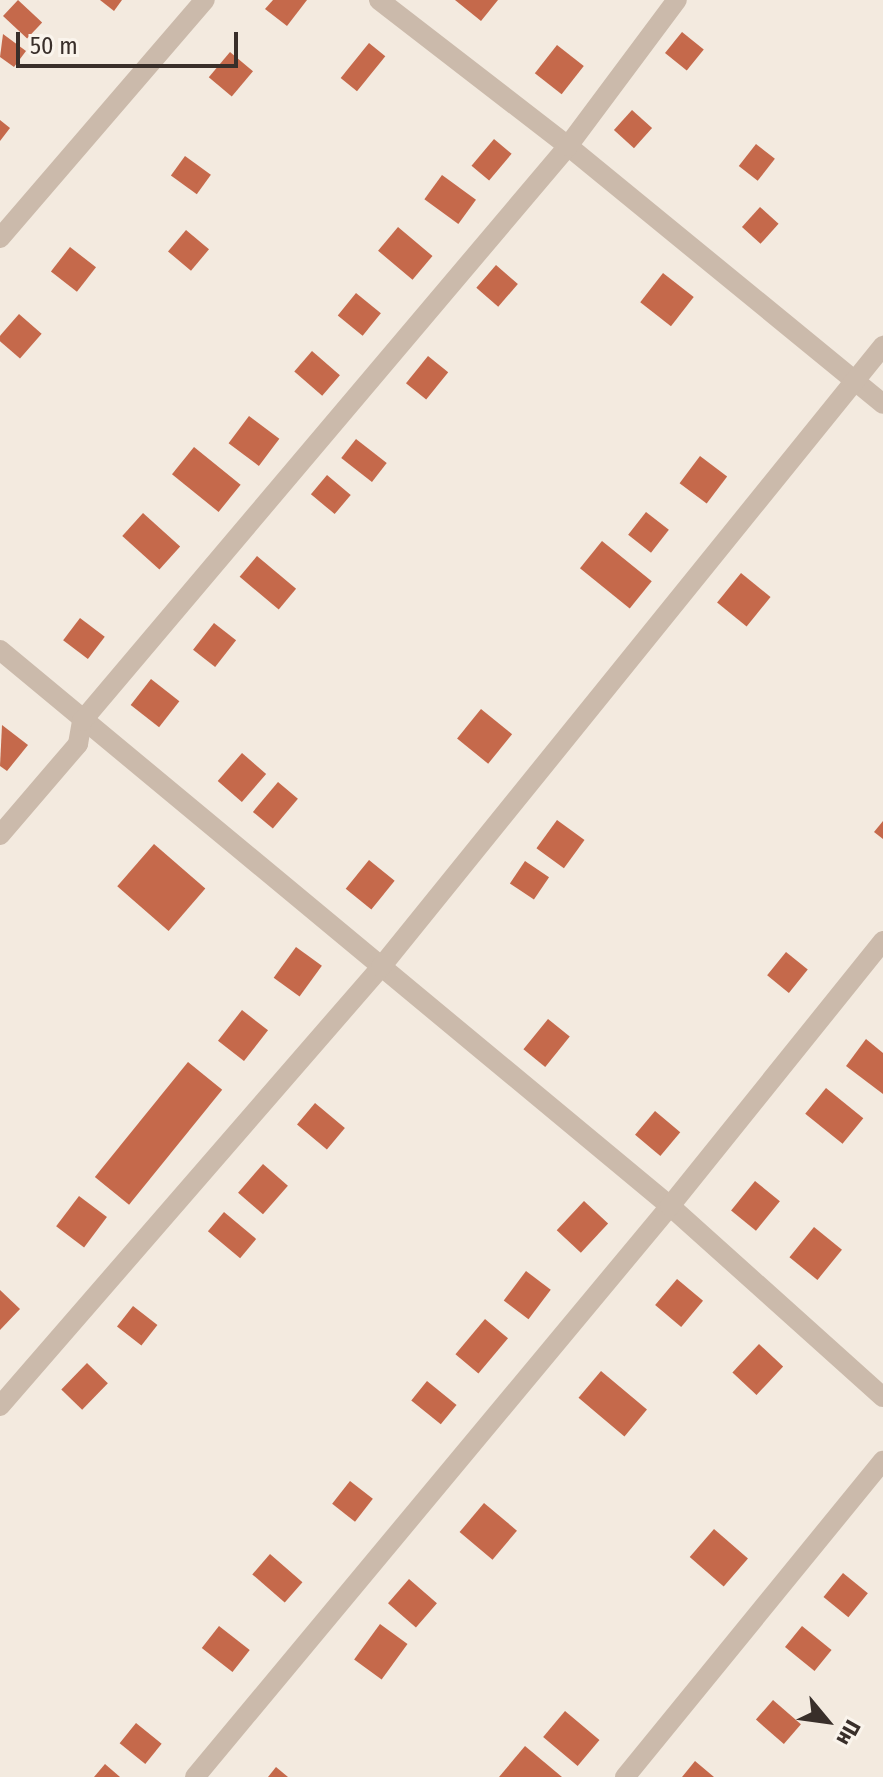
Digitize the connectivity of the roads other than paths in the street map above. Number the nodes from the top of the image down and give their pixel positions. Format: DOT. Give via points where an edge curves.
graph roads {
  1 [pos="205,0"];
  2 [pos="379,0"];
  3 [pos="677,0"];
  4 [pos="568,146"];
  5 [pos="0,238"];
  6 [pos="883,346"];
  7 [pos="855,382"];
  8 [pos="883,404"];
  9 [pos="0,650"];
  10 [pos="82,721"];
  11 [pos="0,835"];
  12 [pos="883,941"];
  13 [pos="381,967"];
  14 [pos="670,1206"];
  15 [pos="883,1397"];
  16 [pos="0,1406"];
  17 [pos="883,1461"];
  18 [pos="195,1777"];
  19 [pos="625,1777"];
  1 -- 5 [label="street"];
  2 -- 4 [label="street"];
  3 -- 4 [label="street"];
  4 -- 7 [label="street"];
  4 -- 10 [label="street"];
  6 -- 7 [label="street"];
  7 -- 8 [label="street"];
  7 -- 13 [label="street"];
  9 -- 10 [label="street"];
  10 -- 11 [label="street" via="78,744"];
  10 -- 13 [label="street"];
  12 -- 14 [label="street"];
  13 -- 14 [label="street"];
  13 -- 16 [label="street"];
  14 -- 15 [label="street"];
  14 -- 18 [label="street"];
  17 -- 19 [label="street"];
}
